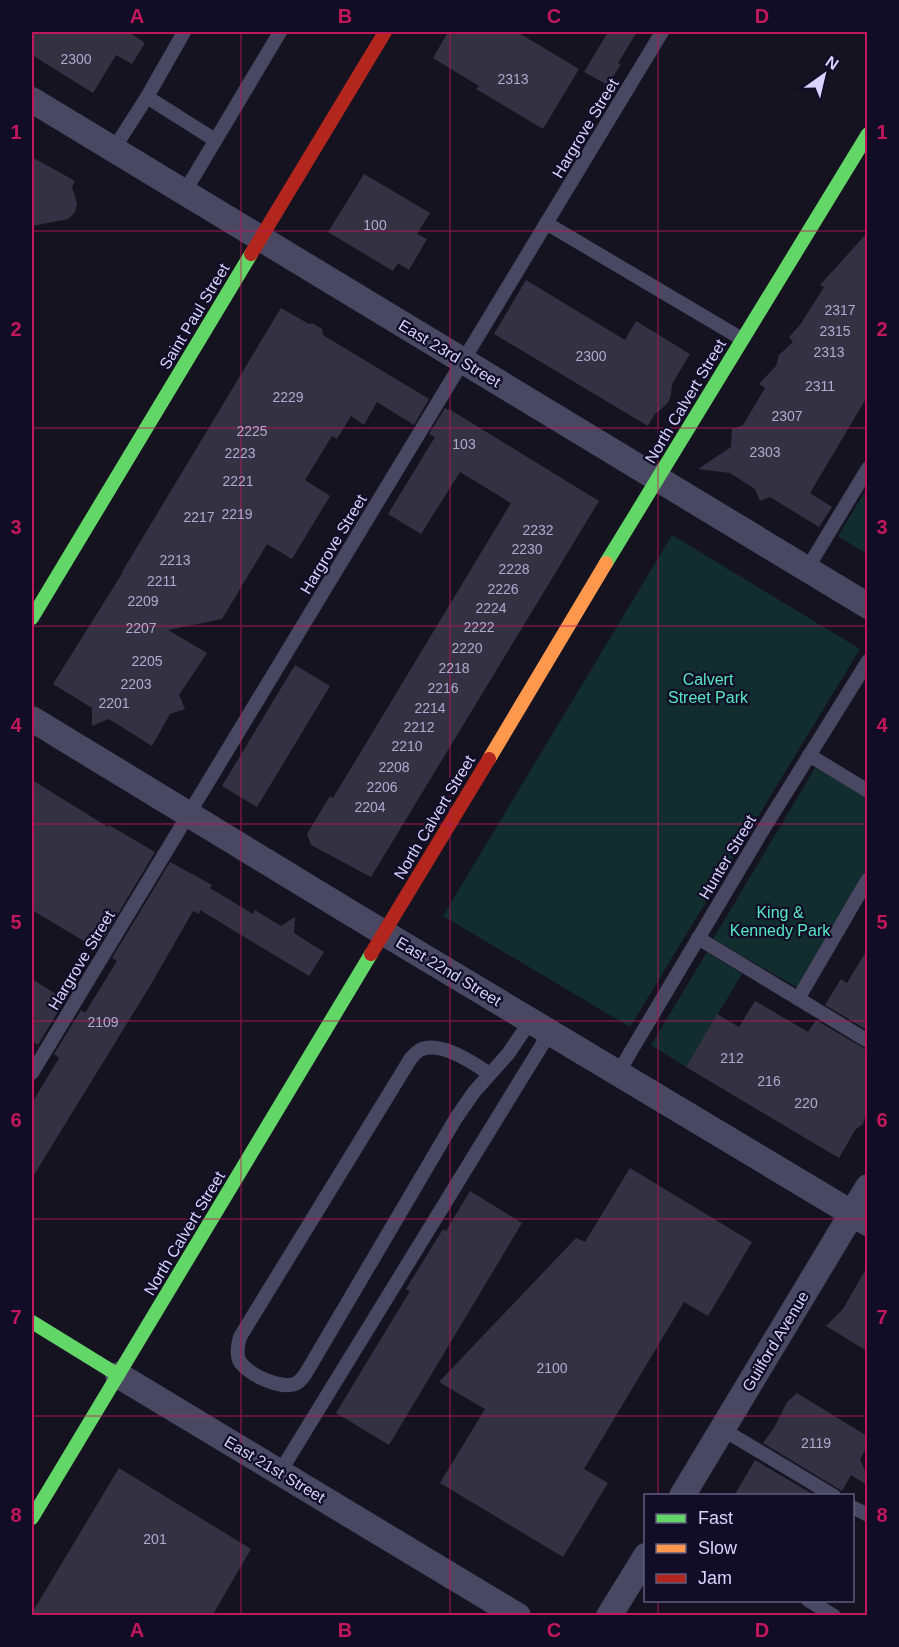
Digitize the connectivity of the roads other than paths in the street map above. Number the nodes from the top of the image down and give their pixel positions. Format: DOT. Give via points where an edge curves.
graph roads {
  1 [pos="184,32"];
  2 [pos="280,32"];
  3 [pos="367,32"];
  4 [pos="662,32"];
  5 [pos="383,36"];
  6 [pos="147,96"];
  7 [pos="32,100"];
  8 [pos="867,134"];
  9 [pos="215,140"];
  10 [pos="113,150"];
  11 [pos="184,193"];
  12 [pos="546,223"];
  13 [pos="260,239"];
  14 [pos="742,339"];
  15 [pos="463,361"];
  16 [pos="867,468"];
  17 [pos="657,478"];
  18 [pos="807,569"];
  19 [pos="867,606"];
  20 [pos="32,618"];
  21 [pos="867,661"];
  22 [pos="32,719"];
  23 [pos="809,755"];
  24 [pos="867,790"];
  25 [pos="188,814"];
  26 [pos="867,879"];
  27 [pos="385,932"];
  28 [pos="698,938"];
  29 [pos="798,999"];
  30 [pos="540,1026"];
  31 [pos="867,1041"];
  32 [pos="32,1073"];
  33 [pos="618,1073"];
  34 [pos="490,1074"];
  35 [pos="867,1187"];
  36 [pos="860,1218"];
  37 [pos="32,1322"];
  38 [pos="118,1375"];
  39 [pos="722,1429"];
  40 [pos="280,1472"];
  41 [pos="683,1494"];
  42 [pos="831,1494"];
  43 [pos="32,1518"];
  44 [pos="644,1558"];
  45 [pos="811,1602"];
  46 [pos="518,1616"];
  47 [pos="609,1616"];
  48 [pos="834,1616"];
  1 -- 6 [label="lane"];
  2 -- 9 [label="lane"];
  3 -- 5 [label="lane"];
  4 -- 12 [label="lane, Hargrove Street"];
  5 -- 13 [label="main road, Saint Paul Street"];
  6 -- 9 [label="lane"];
  6 -- 10 [label="lane"];
  7 -- 10 [label="street, East 23rd Street"];
  8 -- 14 [label="main road, North Calvert Street"];
  9 -- 11 [label="lane"];
  10 -- 11 [label="street, East 23rd Street"];
  11 -- 13 [label="street, East 23rd Street"];
  12 -- 14 [label="lane"];
  12 -- 15 [label="lane, Hargrove Street"];
  13 -- 15 [label="street, East 23rd Street"];
  13 -- 20 [label="main road, Saint Paul Street"];
  14 -- 17 [label="main road, North Calvert Street"];
  15 -- 17 [label="street, East 23rd Street"];
  15 -- 25 [label="lane, Hargrove Street"];
  16 -- 18 [label="lane"];
  17 -- 18 [label="street, East 23rd Street"];
  17 -- 27 [label="main road, North Calvert Street"];
  18 -- 19 [label="street, East 23rd Street"];
  21 -- 23 [label="lane, Hunter Street"];
  22 -- 25 [label="street, East 22nd Street"];
  23 -- 24 [label="lane"];
  23 -- 28 [label="lane, Hunter Street"];
  25 -- 27 [label="street, East 22nd Street"];
  25 -- 32 [label="lane, Hargrove Street"];
  26 -- 29 [label="lane"];
  27 -- 30 [label="street, East 22nd Street"];
  27 -- 38 [label="main road, North Calvert Street"];
  28 -- 29 [label="lane"];
  28 -- 33 [label="lane, Hunter Street"];
  29 -- 31 [label="lane"];
  30 -- 33 [label="street, East 22nd Street"];
  30 -- 34 [label="lane"];
  30 -- 40 [label="lane"];
  33 -- 36 [label="street, East 22nd Street"];
  34 -- 34 [label="lane" via="456,1118 306,1373 297,1383 285,1386 248,1370 239,1361 240,1337 411,1058 421,1049 436,1048 460,1055"];
  35 -- 36 [label="street, Guilford Avenue"];
  36 -- 39 [label="street, Guilford Avenue"];
  37 -- 38 [label="main road, East 21st Street"];
  38 -- 40 [label="street, East 21st Street"];
  38 -- 43 [label="main road, North Calvert Street"];
  39 -- 41 [label="street, Guilford Avenue"];
  39 -- 42 [label="lane"];
  40 -- 46 [label="street, East 21st Street"];
  44 -- 47 [label="street"];
  45 -- 48 [label="lane"];
}
